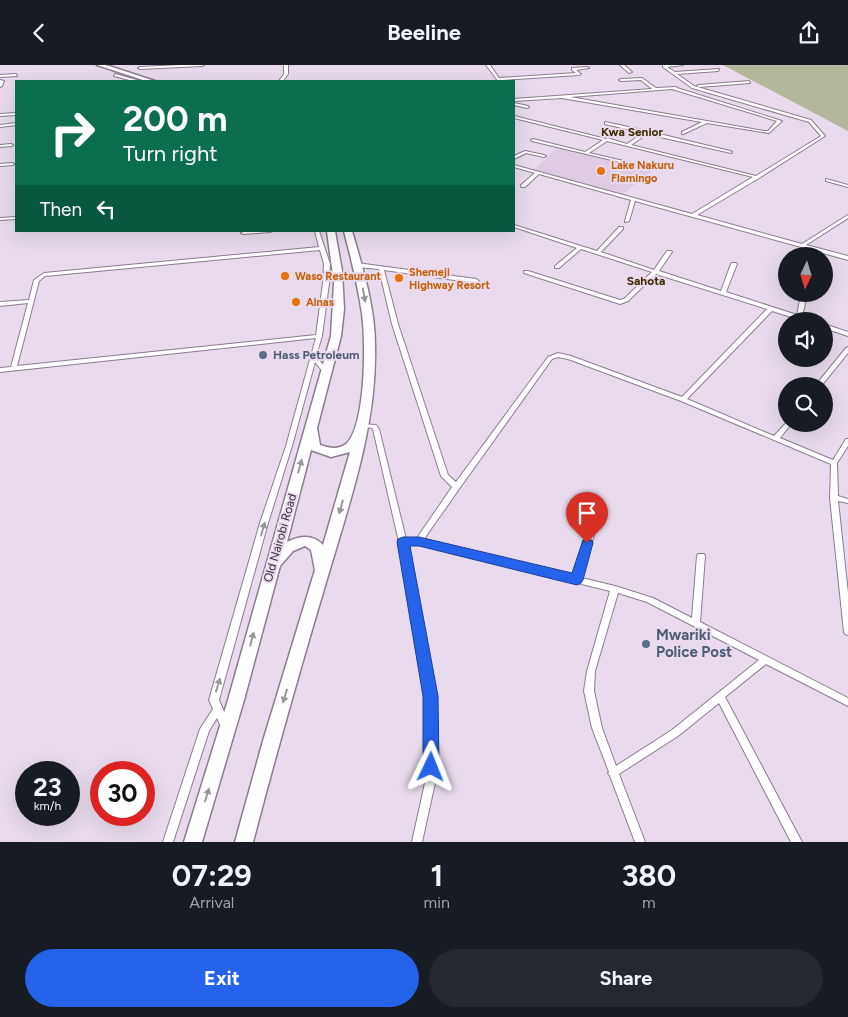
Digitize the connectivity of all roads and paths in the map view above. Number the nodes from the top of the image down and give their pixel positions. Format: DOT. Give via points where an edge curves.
graph roads {
  1 [pos="100,65"];
  2 [pos="202,65"];
  3 [pos="286,65"];
  4 [pos="488,65"];
  5 [pos="622,65"];
  6 [pos="681,65"];
  7 [pos="140,68"];
  8 [pos="587,68"];
  9 [pos="718,70"];
  10 [pos="630,72"];
  11 [pos="675,73"];
  12 [pos="16,75"];
  13 [pos="115,75"];
  14 [pos="0,76"];
  15 [pos="138,79"];
  16 [pos="282,80"];
  17 [pos="500,80"];
  18 [pos="621,80"];
  19 [pos="0,81"];
  20 [pos="749,83"];
  21 [pos="0,86"];
  22 [pos="693,87"];
  23 [pos="672,88"];
  24 [pos="655,89"];
  25 [pos="559,96"];
  26 [pos="516,99"];
  27 [pos="515,104"];
  28 [pos="527,107"];
  29 [pos="15,114"];
  30 [pos="0,115"];
  31 [pos="515,117"];
  32 [pos="802,118"];
  33 [pos="778,120"];
  34 [pos="740,121"];
  35 [pos="706,122"];
  36 [pos="606,123"];
  37 [pos="15,124"];
  38 [pos="0,126"];
  39 [pos="733,127"];
  40 [pos="646,132"];
  41 [pos="683,133"];
  42 [pos="608,139"];
  43 [pos="533,140"];
  44 [pos="11,145"];
  45 [pos="628,145"];
  46 [pos="0,146"];
  47 [pos="730,151"];
  48 [pos="586,153"];
  49 [pos="544,156"];
  50 [pos="515,157"];
  51 [pos="12,164"];
  52 [pos="0,165"];
  53 [pos="515,166"];
  54 [pos="642,167"];
  55 [pos="538,173"];
  56 [pos="757,177"];
  57 [pos="828,180"];
  58 [pos="848,185"];
  59 [pos="523,186"];
  60 [pos="633,199"];
  61 [pos="693,215"];
  62 [pos="848,216"];
  63 [pos="15,218"];
  64 [pos="0,219"];
  65 [pos="627,221"];
  66 [pos="515,226"];
  67 [pos="621,229"];
  68 [pos="256,232"];
  69 [pos="317,232"];
  70 [pos="331,232"];
  71 [pos="348,232"];
  72 [pos="243,233"];
  73 [pos="803,245"];
  74 [pos="581,247"];
  75 [pos="322,248"];
  76 [pos="669,252"];
  77 [pos="598,253"];
  78 [pos="848,257"];
  79 [pos="734,264"];
  80 [pos="357,265"];
  81 [pos="557,267"];
  82 [pos="381,268"];
  83 [pos="656,271"];
  84 [pos="526,272"];
  85 [pos="476,281"];
  86 [pos="723,293"];
  87 [pos="31,301"];
  88 [pos="0,304"];
  89 [pos="771,309"];
  90 [pos="780,312"];
  91 [pos="833,329"];
  92 [pos="848,333"];
  93 [pos="319,336"];
  94 [pos="848,349"];
  95 [pos="313,356"];
  96 [pos="14,368"];
  97 [pos="0,370"];
  98 [pos="325,371"];
  99 [pos="825,377"];
  100 [pos="683,400"];
  101 [pos="311,428"];
  102 [pos="362,428"];
  103 [pos="781,432"];
  104 [pos="775,439"];
  105 [pos="848,441"];
  106 [pos="834,463"];
  107 [pos="456,487"];
  108 [pos="834,498"];
  109 [pos="848,501"];
  110 [pos="598,506"];
  111 [pos="419,541"];
  112 [pos="403,542"];
  113 [pos="701,556"];
  114 [pos="271,571"];
  115 [pos="322,571"];
  116 [pos="577,580"];
  117 [pos="614,589"];
  118 [pos="696,624"];
  119 [pos="848,632"];
  120 [pos="765,659"];
  121 [pos="720,696"];
  122 [pos="848,702"];
  123 [pos="217,711"];
  124 [pos="227,731"];
  125 [pos="613,773"];
  126 [pos="168,842"];
  127 [pos="193,842"];
  128 [pos="244,842"];
  129 [pos="417,842"];
  130 [pos="640,842"];
  131 [pos="797,842"];
  1 -- 15 [label="highway"];
  2 -- 7 [label="street"];
  3 -- 16 [label="street"];
  4 -- 17 [label="street"];
  5 -- 10 [label="street"];
  6 -- 11 [label="street" via="664,67"];
  8 -- 17 [label="street" via="574,69 579,74"];
  9 -- 11 [label="street"];
  11 -- 22 [label="street"];
  12 -- 14 [label="street"];
  13 -- 15 [label="street"];
  18 -- 24 [label="street" via="642,79"];
  19 -- 21 [label="street"];
  20 -- 22 [label="street"];
  22 -- 23 [label="street"];
  22 -- 32 [label="street"];
  23 -- 24 [label="street"];
  23 -- 33 [label="street"];
  24 -- 25 [label="street"];
  25 -- 26 [label="street"];
  25 -- 35 [label="street"];
  27 -- 28 [label="street"];
  29 -- 30 [label="street"];
  31 -- 42 [label="street"];
  32 -- 33 [label="street"];
  32 -- 56 [label="street" via="810,121 823,136"];
  33 -- 39 [label="street" via="767,133"];
  34 -- 39 [label="street"];
  35 -- 39 [label="street"];
  35 -- 41 [label="street"];
  36 -- 40 [label="street"];
  37 -- 38 [label="street"];
  40 -- 45 [label="street"];
  40 -- 47 [label="street"];
  42 -- 45 [label="street"];
  42 -- 48 [label="street"];
  43 -- 48 [label="street"];
  44 -- 46 [label="street"];
  45 -- 56 [label="street"];
  48 -- 54 [label="street"];
  49 -- 50 [label="street" via="524,152"];
  51 -- 52 [label="street"];
  53 -- 55 [label="street"];
  55 -- 59 [label="street"];
  55 -- 60 [label="street"];
  56 -- 61 [label="street"];
  57 -- 58 [label="street"];
  60 -- 61 [label="street"];
  60 -- 65 [label="street"];
  61 -- 73 [label="street"];
  62 -- 73 [label="street"];
  63 -- 64 [label="street"];
  66 -- 74 [label="street"];
  67 -- 77 [label="street"];
  68 -- 72 [label="street"];
  69 -- 75 [label="street"];
  70 -- 98 [label="highway, Old Nairobi Road" via="338,265 339,310 336,336"];
  71 -- 80 [label="highway"];
  73 -- 78 [label="street"];
  74 -- 77 [label="street"];
  74 -- 81 [label="street"];
  75 -- 87 [label="street" via="44,275 37,280"];
  75 -- 93 [label="street" via="327,278"];
  76 -- 83 [label="street"];
  77 -- 83 [label="street"];
  79 -- 86 [label="street"];
  80 -- 82 [label="street"];
  80 -- 102 [label="highway, one-way" via="370,335"];
  82 -- 85 [label="street"];
  82 -- 107 [label="street" via="395,324 445,476"];
  83 -- 84 [label="street" via="620,302"];
  83 -- 86 [label="street"];
  86 -- 89 [label="street"];
  87 -- 88 [label="street"];
  87 -- 96 [label="street"];
  89 -- 90 [label="street"];
  89 -- 100 [label="street"];
  91 -- 92 [label="street"];
  93 -- 95 [label="street"];
  93 -- 96 [label="street"];
  94 -- 99 [label="street"];
  95 -- 98 [label="street"];
  123 -- 95 [label="street, one-way" via="214,700"];
  96 -- 97 [label="street"];
  98 -- 101 [label="highway, Old Nairobi Road"];
  100 -- 104 [label="street"];
  100 -- 107 [label="street" via="569,357 553,356"];
  101 -- 102 [label="highway" via="313,445 331,453 349,448"];
  114 -- 101 [label="highway, Old Nairobi Road, one-way"];
  102 -- 112 [label="street" via="370,425 376,429"];
  102 -- 115 [label="highway, one-way"];
  103 -- 104 [label="street"];
  104 -- 106 [label="street"];
  105 -- 106 [label="street"];
  106 -- 108 [label="street"];
  107 -- 111 [label="street"];
  108 -- 109 [label="street"];
  108 -- 119 [label="street"];
  110 -- 116 [label="street"];
  111 -- 112 [label="street"];
  111 -- 116 [label="street"];
  112 -- 129 [label="street" via="430,696 432,733 430,783"];
  113 -- 118 [label="street"];
  114 -- 115 [label="highway" via="282,551 295,543 305,542 316,547"];
  124 -- 114 [label="highway, Old Nairobi Road, one-way"];
  115 -- 128 [label="highway, one-way"];
  116 -- 117 [label="street"];
  117 -- 118 [label="street" via="650,599"];
  117 -- 125 [label="street" via="591,671 589,691 597,728"];
  118 -- 120 [label="street"];
  120 -- 121 [label="street"];
  120 -- 122 [label="street"];
  121 -- 125 [label="street" via="676,733"];
  121 -- 131 [label="street"];
  123 -- 124 [label="street"];
  123 -- 126 [label="street" via="205,729"];
  127 -- 124 [label="highway, Old Nairobi Road, one-way"];
  125 -- 130 [label="street"];
}
